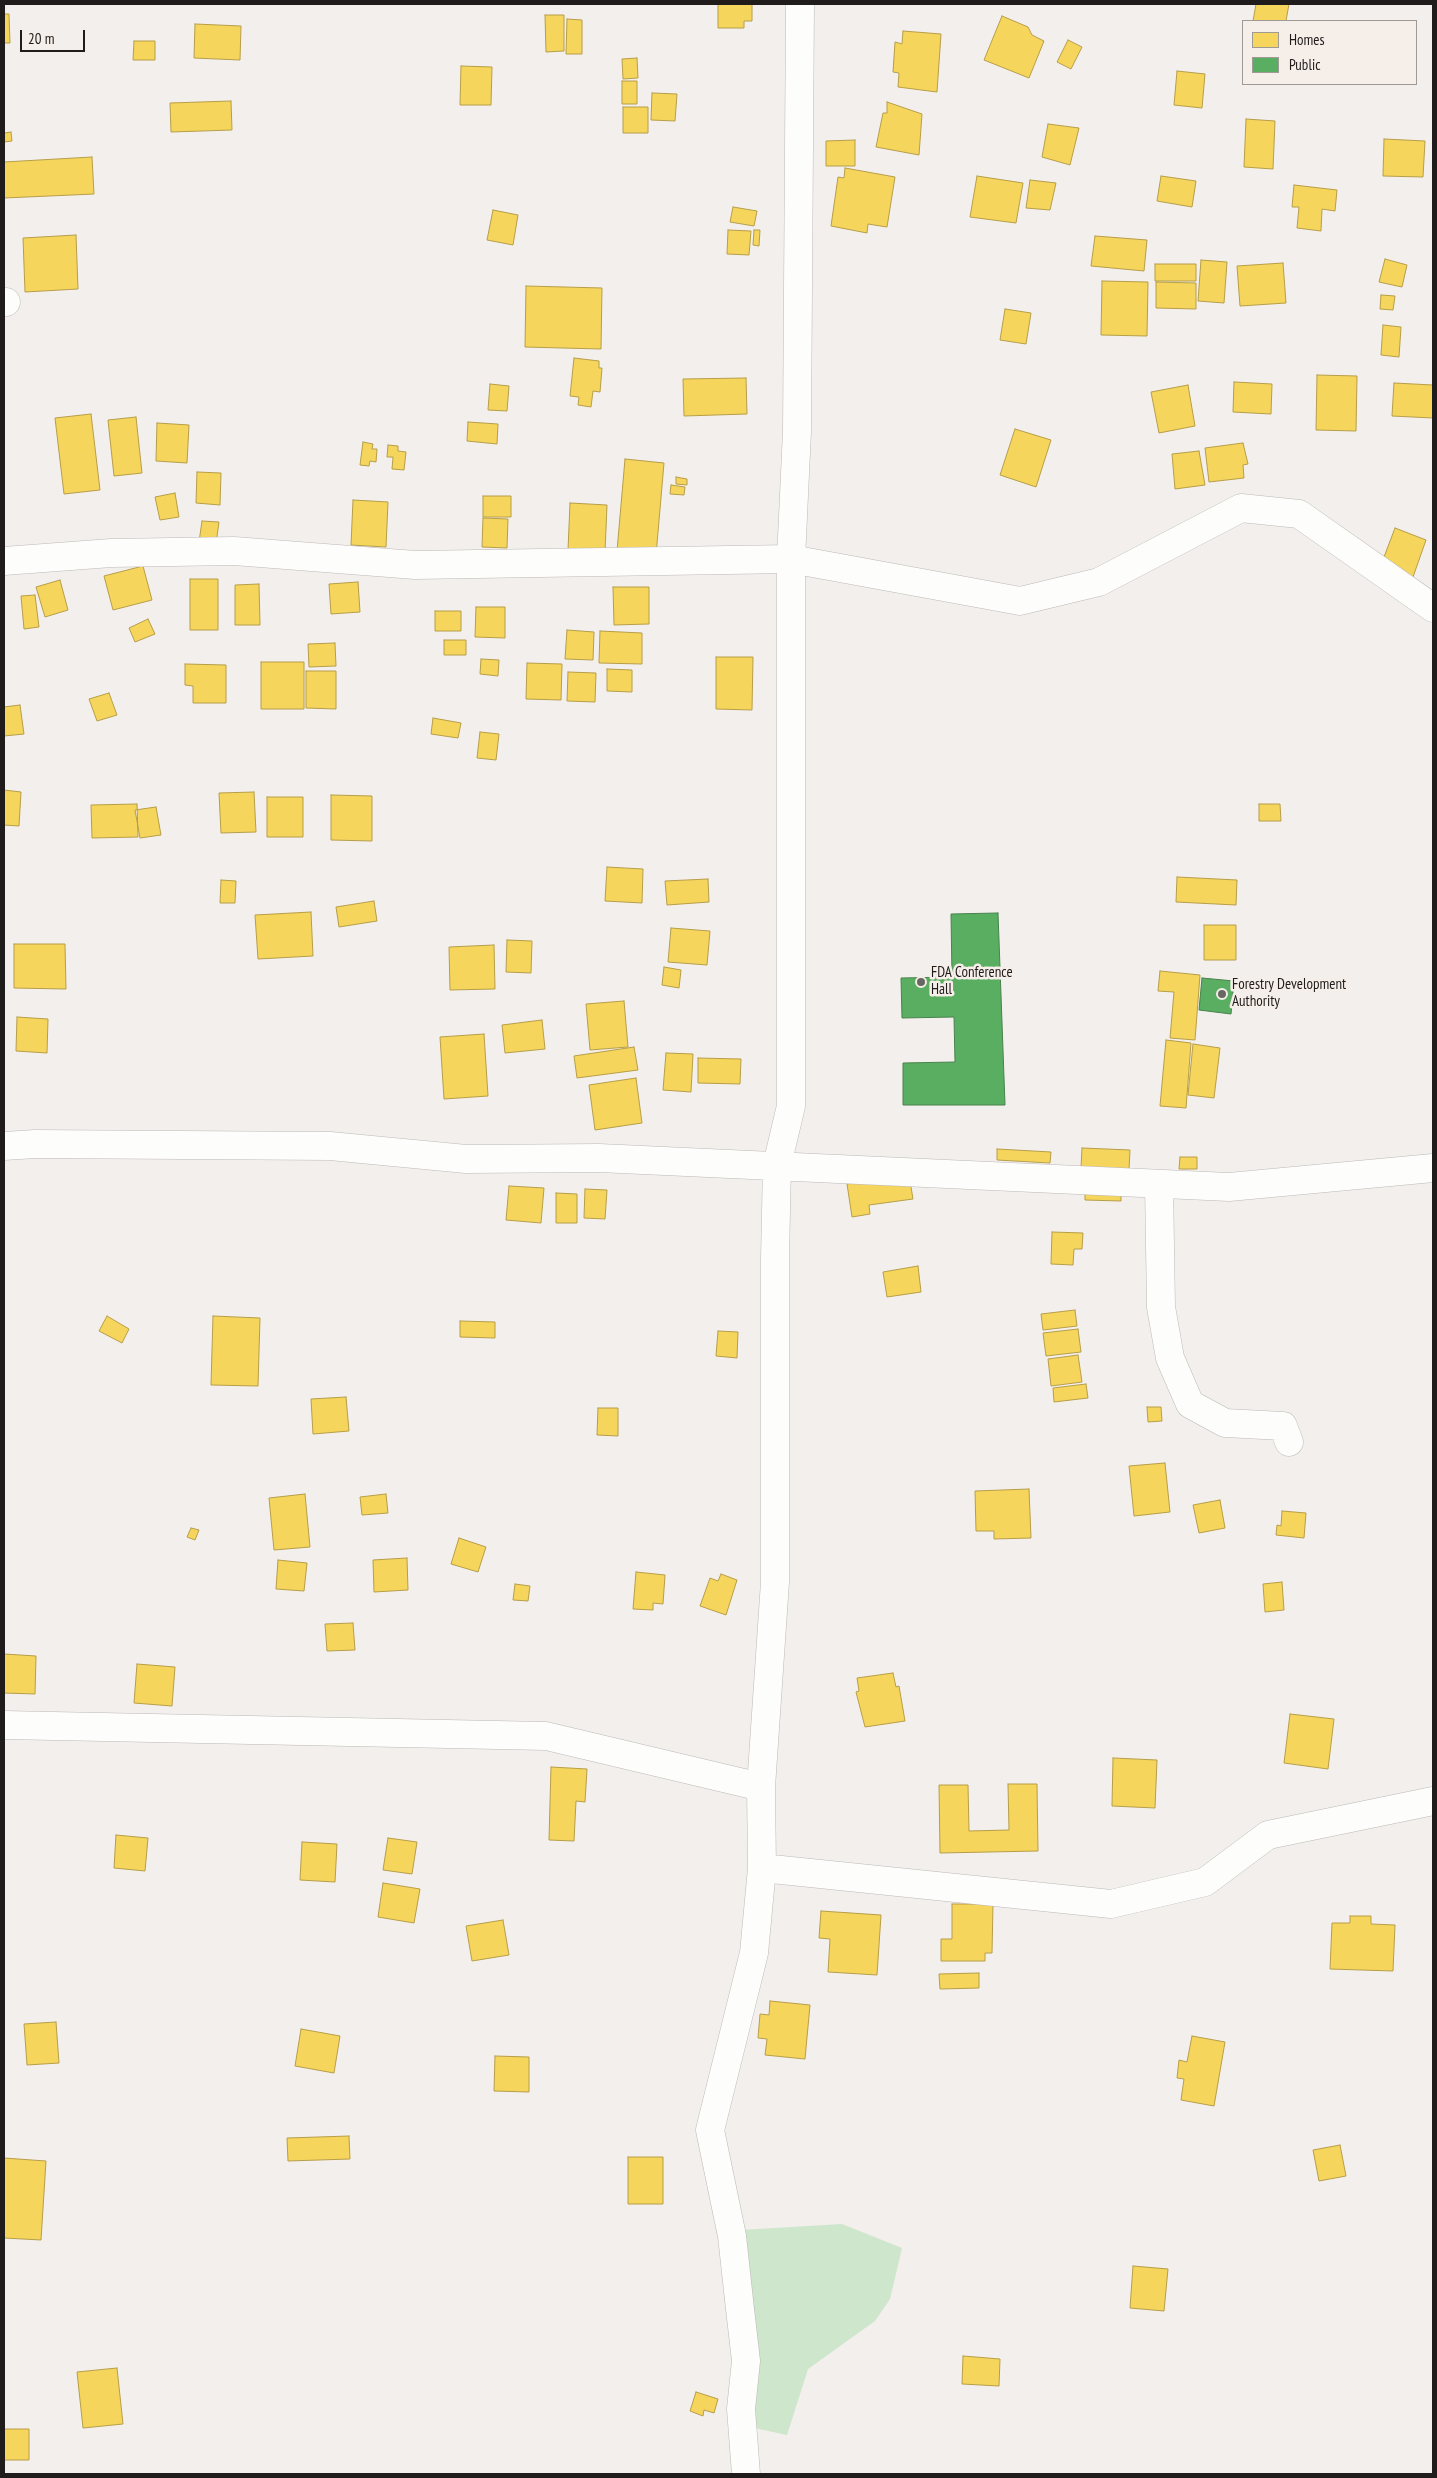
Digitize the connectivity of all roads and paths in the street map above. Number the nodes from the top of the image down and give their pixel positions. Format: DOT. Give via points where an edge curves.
graph roads {
  1 [pos="800,4"];
  2 [pos="792,559"];
  3 [pos="4,561"];
  4 [pos="1433,608"];
  5 [pos="4,1146"];
  6 [pos="777,1164"];
  7 [pos="1433,1168"];
  8 [pos="1159,1184"];
  9 [pos="1289,1442"];
  10 [pos="4,1725"];
  11 [pos="761,1787"];
  12 [pos="1433,1801"];
  13 [pos="762,1868"];
  14 [pos="746,2474"];
  1 -- 2 [label="street" via="798,431"];
  2 -- 3 [label="street" via="415,565 234,551 111,553"];
  2 -- 4 [label="street" via="1020,601 1099,582 1241,508 1299,514"];
  2 -- 6 [label="street" via="791,1106"];
  5 -- 6 [label="street" via="330,1146 466,1159 598,1158"];
  6 -- 8 [label="street"];
  6 -- 11 [label="street" via="775,1582"];
  7 -- 8 [label="street" via="1229,1187"];
  8 -- 9 [label="street" via="1160,1307 1170,1358 1190,1404 1225,1423 1283,1426"];
  10 -- 11 [label="street" via="546,1736"];
  11 -- 13 [label="street"];
  12 -- 13 [label="street" via="1268,1835 1205,1882 1111,1904"];
  13 -- 14 [label="street" via="754,1953 710,2130 732,2236 746,2362 740,2408"];
}
